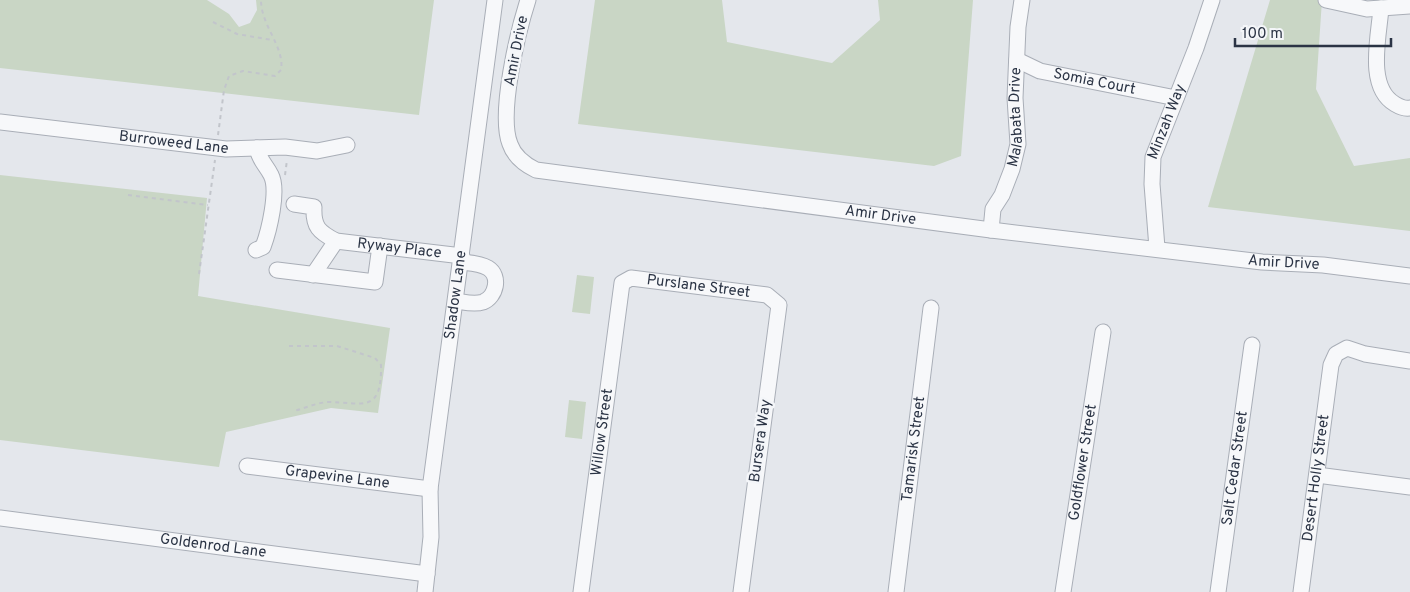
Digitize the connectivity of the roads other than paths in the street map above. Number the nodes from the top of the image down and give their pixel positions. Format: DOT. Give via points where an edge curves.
graph roads {
  1 [pos="495,0"];
  2 [pos="528,0"];
  3 [pos="1022,0"];
  4 [pos="1212,0"];
  5 [pos="1326,0"];
  6 [pos="1410,6"];
  7 [pos="1381,8"];
  8 [pos="1017,60"];
  9 [pos="1176,98"];
  10 [pos="1410,108"];
  11 [pos="0,122"];
  12 [pos="347,145"];
  13 [pos="257,148"];
  14 [pos="294,204"];
  15 [pos="991,230"];
  16 [pos="336,241"];
  17 [pos="380,246"];
  18 [pos="1157,248"];
  19 [pos="256,250"];
  20 [pos="462,259"];
  21 [pos="277,270"];
  22 [pos="313,274"];
  23 [pos="1410,276"];
  24 [pos="631,278"];
  25 [pos="767,296"];
  26 [pos="456,301"];
  27 [pos="931,308"];
  28 [pos="1103,332"];
  29 [pos="1252,345"];
  30 [pos="1410,361"];
  31 [pos="246,466"];
  32 [pos="1317,475"];
  33 [pos="1410,487"];
  34 [pos="430,489"];
  35 [pos="0,518"];
  36 [pos="427,574"];
  37 [pos="425,592"];
  38 [pos="581,592"];
  39 [pos="741,592"];
  40 [pos="896,592"];
  41 [pos="1063,592"];
  42 [pos="1218,592"];
  43 [pos="1301,592"];
  1 -- 20 [label="street, Shadow Lane"];
  2 -- 15 [label="street, Amir Drive" via="521,22 506,123 513,151 536,170"];
  3 -- 8 [label="street, Malabata Drive"];
  4 -- 9 [label="street, Minzah Way"];
  5 -- 7 [label="street" via="1350,7"];
  6 -- 7 [label="street"];
  7 -- 10 [label="street" via="1377,74 1385,96 1394,104"];
  8 -- 9 [label="street, Somia Court" via="1040,71"];
  8 -- 15 [label="street, Malabata Drive" via="1018,144 1008,178 993,209"];
  9 -- 18 [label="street, Minzah Way" via="1153,157"];
  11 -- 13 [label="street, Burroweed Lane" via="217,148"];
  12 -- 13 [label="street, Burroweed Lane" via="317,151 289,147"];
  13 -- 19 [label="street" via="258,156 275,186 264,247"];
  14 -- 16 [label="street" via="314,207 315,226 320,233"];
  15 -- 18 [label="street, Amir Drive"];
  16 -- 17 [label="street, Ryway Place"];
  16 -- 22 [label="street"];
  17 -- 20 [label="street, Ryway Place"];
  17 -- 22 [label="street" via="375,282"];
  18 -- 23 [label="street, Amir Drive"];
  20 -- 26 [label="street, Shadow Lane"];
  20 -- 26 [label="street, Ryway Place" via="490,269 494,274 495,288 484,302"];
  21 -- 22 [label="street"];
  24 -- 25 [label="street, Purslane Street"];
  24 -- 38 [label="street, Willow Street" via="622,283"];
  25 -- 39 [label="street, Bursera Way" via="779,305"];
  26 -- 34 [label="street, Shadow Lane"];
  27 -- 40 [label="street, Tamarisk Street"];
  28 -- 41 [label="street, Goldflower Street"];
  29 -- 42 [label="street, Salt Cedar Street"];
  30 -- 32 [label="street, Desert Holly Street" via="1347,348 1336,354"];
  31 -- 34 [label="street, Grapevine Lane"];
  32 -- 33 [label="street"];
  32 -- 43 [label="street, Desert Holly Street"];
  34 -- 36 [label="street, Shadow Lane" via="431,537"];
  35 -- 36 [label="street, Goldenrod Lane"];
  36 -- 37 [label="street, Shadow Lane"];
}
